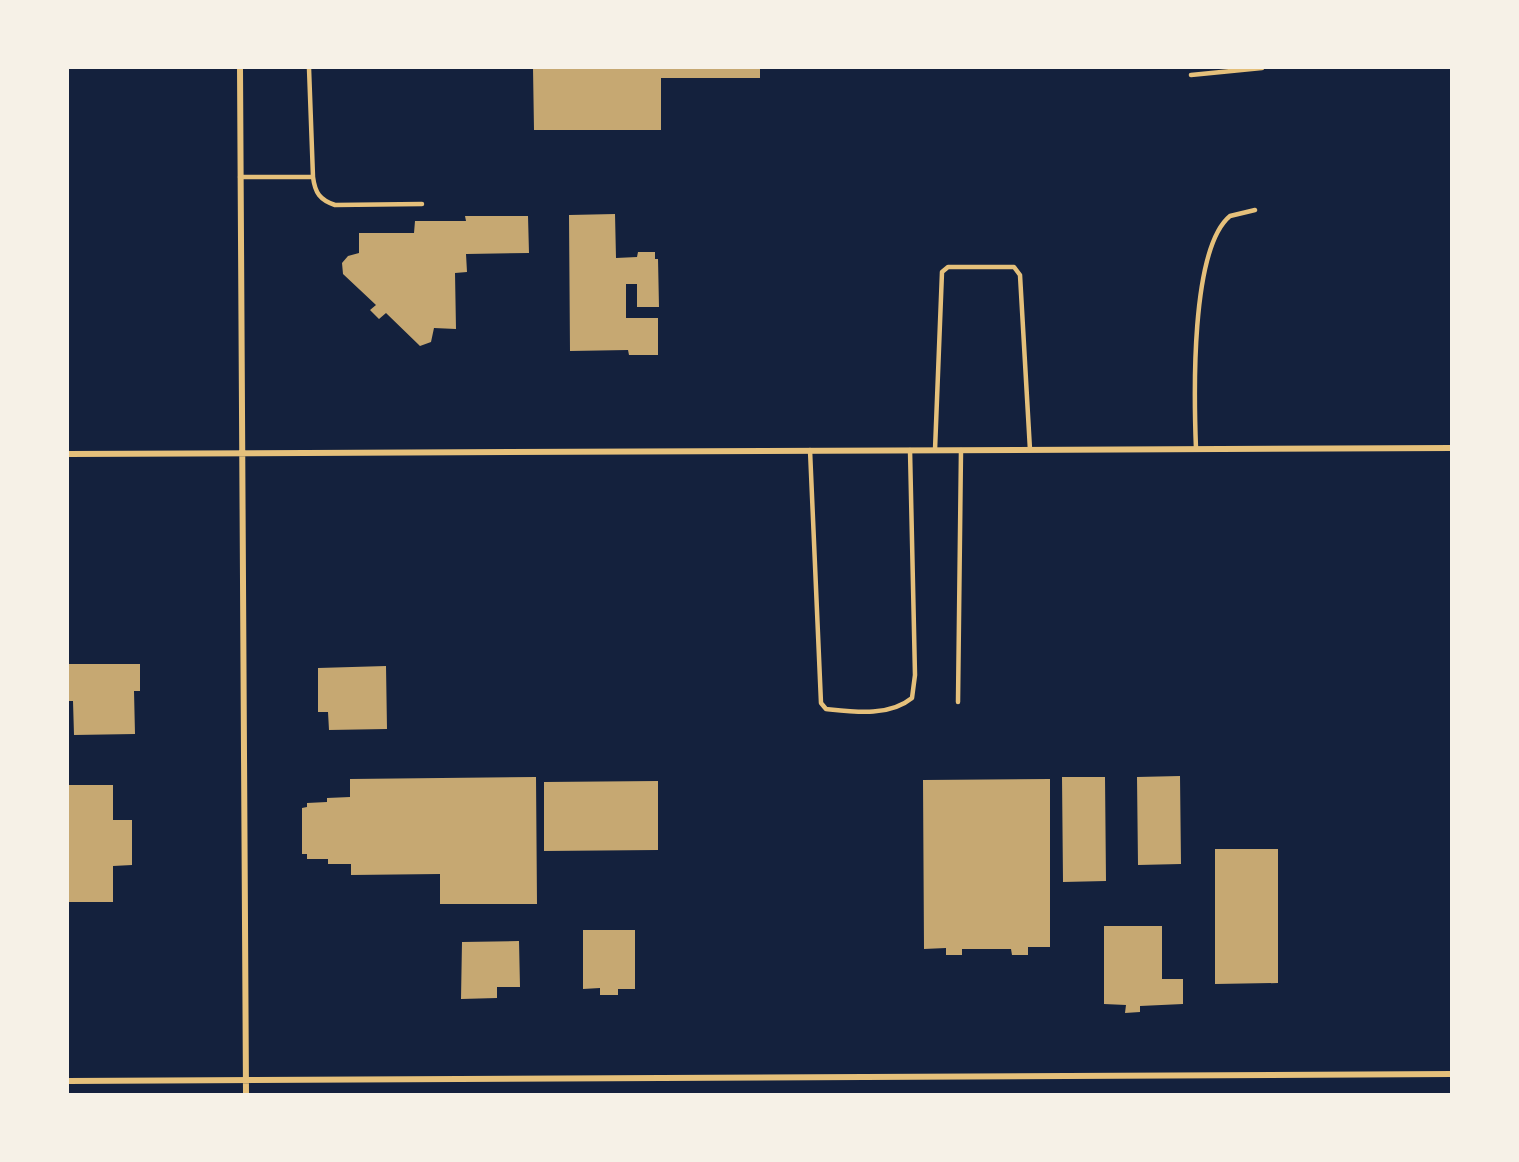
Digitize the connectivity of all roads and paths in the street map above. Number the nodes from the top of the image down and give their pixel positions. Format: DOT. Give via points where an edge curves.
graph roads {
  1 [pos="240,68"];
  2 [pos="309,68"];
  3 [pos="1262,68"];
  4 [pos="1191,75"];
  5 [pos="240,177"];
  6 [pos="314,177"];
  7 [pos="422,204"];
  8 [pos="1255,210"];
  9 [pos="1452,448"];
  10 [pos="1196,449"];
  11 [pos="810,450"];
  12 [pos="910,450"];
  13 [pos="935,450"];
  14 [pos="961,450"];
  15 [pos="1030,450"];
  16 [pos="242,453"];
  17 [pos="68,454"];
  18 [pos="958,702"];
  19 [pos="1452,1074"];
  20 [pos="246,1079"];
  21 [pos="68,1081"];
  22 [pos="246,1095"];
  1 -- 5 [label="street"];
  2 -- 6 [label="lane"];
  3 -- 4 [label="lane"];
  5 -- 6 [label="lane"];
  5 -- 16 [label="street"];
  6 -- 7 [label="lane" via="318,195 335,205"];
  8 -- 10 [label="lane" via="1230,216 1210,244 1198,319 1193,393"];
  9 -- 10 [label="street"];
  10 -- 15 [label="street"];
  11 -- 12 [label="street"];
  11 -- 12 [label="lane" via="821,703 826,709 847,712 882,711 912,698 915,675"];
  11 -- 16 [label="street"];
  12 -- 13 [label="street"];
  13 -- 14 [label="street"];
  13 -- 15 [label="lane" via="942,272 948,267 1014,267 1020,274"];
  14 -- 15 [label="street"];
  14 -- 18 [label="lane"];
  16 -- 17 [label="street"];
  16 -- 20 [label="street"];
  19 -- 20 [label="street"];
  20 -- 21 [label="street"];
  20 -- 22 [label="street"];
}
